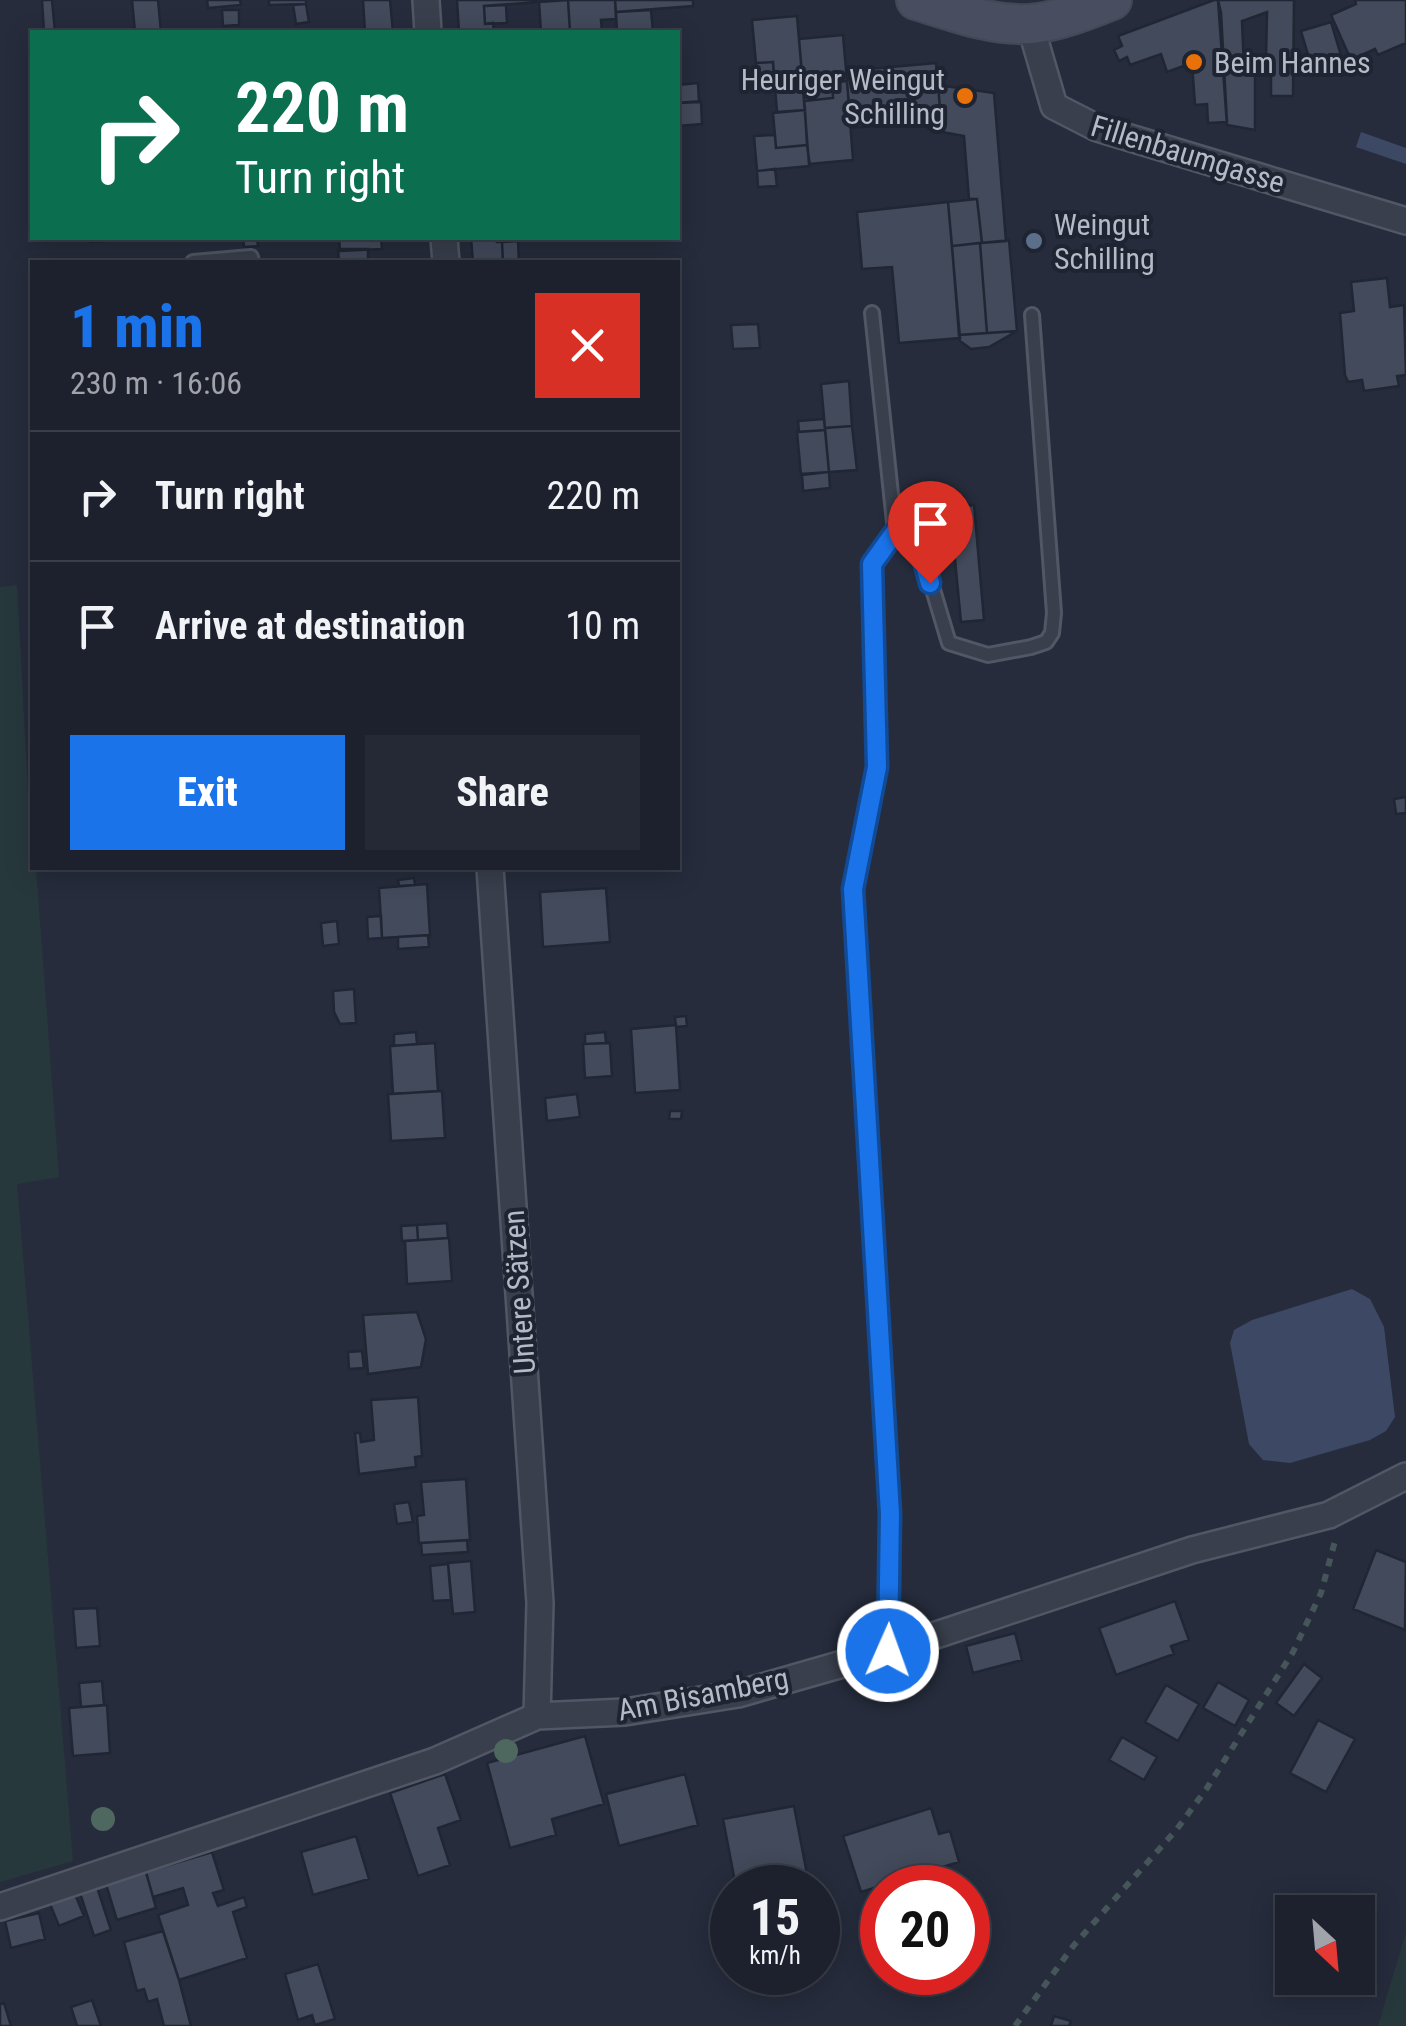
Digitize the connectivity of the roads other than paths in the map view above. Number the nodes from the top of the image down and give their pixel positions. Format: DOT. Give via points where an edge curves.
graph roads {
  1 [pos="426,0"];
  2 [pos="916,0"];
  3 [pos="1112,0"];
  4 [pos="1030,24"];
  5 [pos="428,30"];
  6 [pos="1406,222"];
  7 [pos="216,260"];
  8 [pos="252,260"];
  9 [pos="872,313"];
  10 [pos="1032,315"];
  11 [pos="895,532"];
  12 [pos="490,870"];
  13 [pos="1406,1476"];
  14 [pos="888,1651"];
  15 [pos="537,1716"];
  16 [pos="0,1907"];
  1 -- 5 [label="street"];
  2 -- 4 [label="main road" via="975,18"];
  3 -- 4 [label="main road"];
  4 -- 6 [label="street, Fillenbaumgasse" via="1054,106 1074,118"];
  7 -- 8 [label="lane"];
  9 -- 11 [label="lane"];
  10 -- 11 [label="lane" via="1054,612 1046,642 988,655 949,643 919,543"];
  11 -- 14 [label="lane" via="872,564 877,767 853,889 892,1547"];
  12 -- 15 [label="street, Untere Sätzen" via="540,1603"];
  13 -- 14 [label="street, Am Bisamberg" via="1329,1515 1192,1550"];
  14 -- 15 [label="street, Am Bisamberg" via="738,1694 625,1712"];
  15 -- 16 [label="street, Am Bisamberg" via="435,1762"];
}
